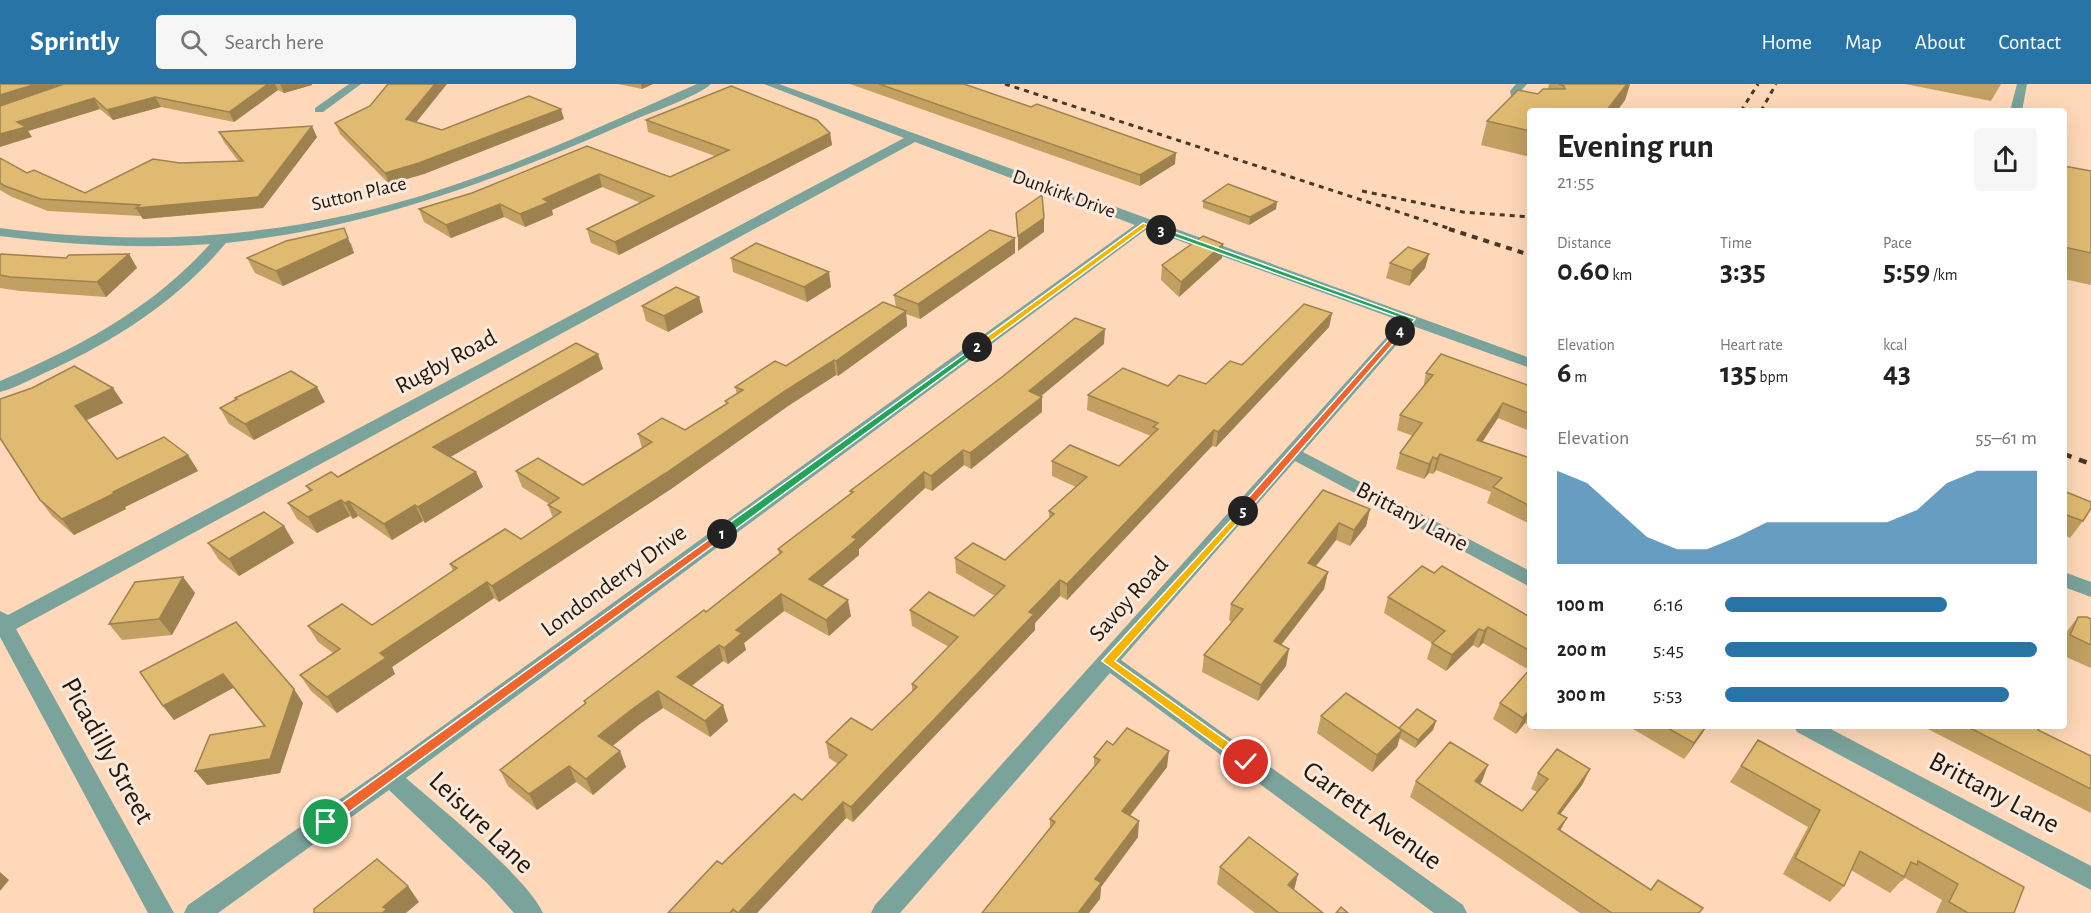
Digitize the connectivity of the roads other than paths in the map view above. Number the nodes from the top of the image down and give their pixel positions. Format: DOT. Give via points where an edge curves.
graph roads {
  1 [pos="356,84"];
  2 [pos="706,84"];
  3 [pos="769,84"];
  4 [pos="1521,84"];
  5 [pos="2022,84"];
  6 [pos="1542,108"];
  7 [pos="2017,108"];
  8 [pos="319,110"];
  9 [pos="914,138"];
  10 [pos="1145,224"];
  11 [pos="0,232"];
  12 [pos="220,241"];
  13 [pos="1411,319"];
  14 [pos="1527,362"];
  15 [pos="0,387"];
  16 [pos="1293,454"];
  17 [pos="1527,578"];
  18 [pos="2067,580"];
  19 [pos="2091,590"];
  20 [pos="2,624"];
  21 [pos="1108,661"];
  22 [pos="1811,729"];
  23 [pos="390,777"];
  24 [pos="2091,879"];
  25 [pos="161,913"];
  26 [pos="197,913"];
  27 [pos="530,913"];
  28 [pos="884,913"];
  29 [pos="1454,913"];
  1 -- 8 [label="street"];
  2 -- 12 [label="street, Sutton Place" via="488,177 411,204"];
  3 -- 9 [label="street, Dunkirk Drive"];
  4 -- 6 [label="street" via="1516,98"];
  5 -- 7 [label="street"];
  9 -- 10 [label="street, Dunkirk Drive"];
  9 -- 20 [label="street, Rugby Road"];
  10 -- 13 [label="street, Dunkirk Drive"];
  10 -- 23 [label="street, Londonderry Drive"];
  11 -- 12 [label="street, Sutton Place" via="85,242"];
  12 -- 15 [label="street" via="187,278 128,323"];
  13 -- 14 [label="street, Dunkirk Drive"];
  13 -- 16 [label="street, Savoy Road"];
  16 -- 17 [label="street, Brittany Lane"];
  16 -- 21 [label="street, Savoy Road"];
  18 -- 19 [label="street"];
  20 -- 25 [label="street, Picadilly Street"];
  21 -- 28 [label="street, Savoy Road"];
  21 -- 29 [label="street, Garrett Avenue"];
  22 -- 24 [label="street, Brittany Lane"];
  23 -- 26 [label="street, Londonderry Drive"];
  23 -- 27 [label="street, Leisure Lane"];
}
